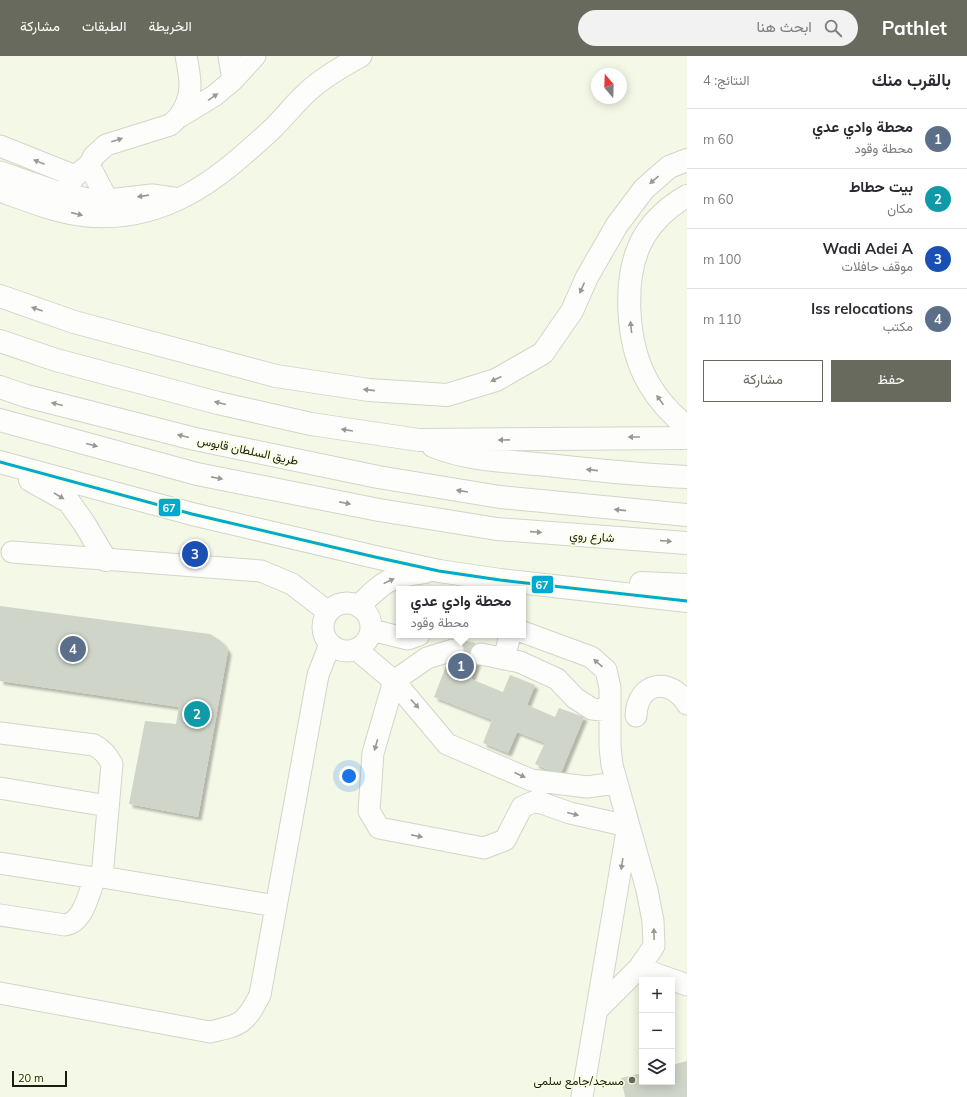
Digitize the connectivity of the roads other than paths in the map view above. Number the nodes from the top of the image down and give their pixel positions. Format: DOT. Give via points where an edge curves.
graph roads {
  1 [pos="186,56"];
  2 [pos="229,56"];
  3 [pos="255,56"];
  4 [pos="361,56"];
  5 [pos="233,80"];
  6 [pos="179,117"];
  7 [pos="0,146"];
  8 [pos="687,160"];
  9 [pos="82,170"];
  10 [pos="0,172"];
  11 [pos="0,189"];
  12 [pos="63,194"];
  13 [pos="687,196"];
  14 [pos="182,199"];
  15 [pos="108,201"];
  16 [pos="0,296"];
  17 [pos="0,341"];
  18 [pos="0,387"];
  19 [pos="0,420"];
  20 [pos="687,427"];
  21 [pos="680,436"];
  22 [pos="420,440"];
  23 [pos="0,463"];
  24 [pos="687,477"];
  25 [pos="687,515"];
  26 [pos="687,543"];
  27 [pos="12,552"];
  28 [pos="106,560"];
  29 [pos="439,571"];
  30 [pos="684,599"];
  31 [pos="359,606"];
  32 [pos="328,612"];
  33 [pos="371,630"];
  34 [pos="530,634"];
  35 [pos="396,636"];
  36 [pos="509,638"];
  37 [pos="330,644"];
  38 [pos="356,649"];
  39 [pos="452,650"];
  40 [pos="481,654"];
  41 [pos="504,659"];
  42 [pos="558,679"];
  43 [pos="394,681"];
  44 [pos="687,704"];
  45 [pos="610,711"];
  46 [pos="636,716"];
  47 [pos="0,733"];
  48 [pos="616,783"];
  49 [pos="0,788"];
  50 [pos="108,806"];
  51 [pos="628,826"];
  52 [pos="0,863"];
  53 [pos="98,877"];
  54 [pos="276,906"];
  55 [pos="0,915"];
  56 [pos="639,968"];
  57 [pos="687,985"];
  58 [pos="0,993"];
  59 [pos="599,1008"];
  60 [pos="582,1097"];
  1 -- 6 [label="street" via="191,94"];
  2 -- 5 [label="street"];
  3 -- 5 [label="street"];
  4 -- 14 [label="street" via="312,87 271,130 221,174"];
  6 -- 5 [label="street, one-way" via="214,96"];
  9 -- 6 [label="street, one-way" via="99,150 112,141 159,129"];
  9 -- 7 [label="street, one-way"];
  8 -- 16 [label="highway, one-way" via="669,168 644,189 617,225 587,277 572,311 542,353 496,380 447,395 369,390 276,376 74,322"];
  9 -- 12 [label="street"];
  9 -- 15 [label="street"];
  10 -- 12 [label="street"];
  11 -- 12 [label="street" via="52,198"];
  11 -- 14 [label="street, one-way" via="42,206 86,216 129,214"];
  12 -- 15 [label="street"];
  20 -- 13 [label="highway, one-way" via="665,407 648,384 640,365 632,332 629,302 634,257 645,234 674,204"];
  14 -- 15 [label="street, one-way" via="152,195"];
  22 -- 17 [label="highway, one-way" via="310,424 218,403 56,360"];
  25 -- 18 [label="highway, طريق السلطان قابوس, one-way" via="500,497 378,477 195,439"];
  19 -- 26 [label="highway, شارع روي, one-way" via="197,474 379,510 497,529"];
  21 -- 22 [label="highway, one-way"];
  24 -- 22 [label="highway, one-way" via="463,456"];
  23 -- 28 [label="highway, one-way" via="68,502"];
  23 -- 29 [label="highway" via="192,514"];
  27 -- 28 [label="street"];
  28 -- 32 [label="street" via="261,571 292,584"];
  29 -- 30 [label="highway" via="500,580"];
  31 -- 29 [label="highway, one-way" via="377,587 396,577"];
  31 -- 32 [label="street" via="353,603 339,604"];
  31 -- 33 [label="street" via="370,618"];
  32 -- 37 [label="street" via="323,622 323,630"];
  33 -- 35 [label="street"];
  33 -- 38 [label="street" via="365,643"];
  34 -- 42 [label="street"];
  45 -- 34 [label="street, one-way" via="610,688 606,670 591,657"];
  36 -- 41 [label="street"];
  37 -- 38 [label="street" via="345,651"];
  37 -- 54 [label="street" via="318,676"];
  38 -- 43 [label="street"];
  39 -- 43 [label="street" via="427,658"];
  40 -- 41 [label="street"];
  41 -- 42 [label="street" via="520,662"];
  42 -- 45 [label="street" via="575,698 592,709"];
  43 -- 48 [label="street, one-way" via="447,744 530,780 587,787"];
  43 -- 51 [label="street, one-way" via="373,753 369,811 379,828 484,848 504,840 522,807 536,801 570,814"];
  44 -- 46 [label="street" via="676,690 659,686 644,693 639,700"];
  45 -- 48 [label="street" via="610,747"];
  47 -- 50 [label="street" via="94,745 102,749 112,764"];
  48 -- 51 [label="street"];
  49 -- 50 [label="street"];
  50 -- 53 [label="street"];
  56 -- 51 [label="street, one-way" via="654,946 654,921"];
  51 -- 59 [label="street, one-way"];
  52 -- 53 [label="street"];
  53 -- 54 [label="street"];
  53 -- 55 [label="street" via="78,919 70,924"];
  54 -- 58 [label="street" via="260,995 250,1013 236,1026 210,1032"];
  56 -- 57 [label="street"];
  56 -- 59 [label="street"];
  59 -- 60 [label="street"];
}
